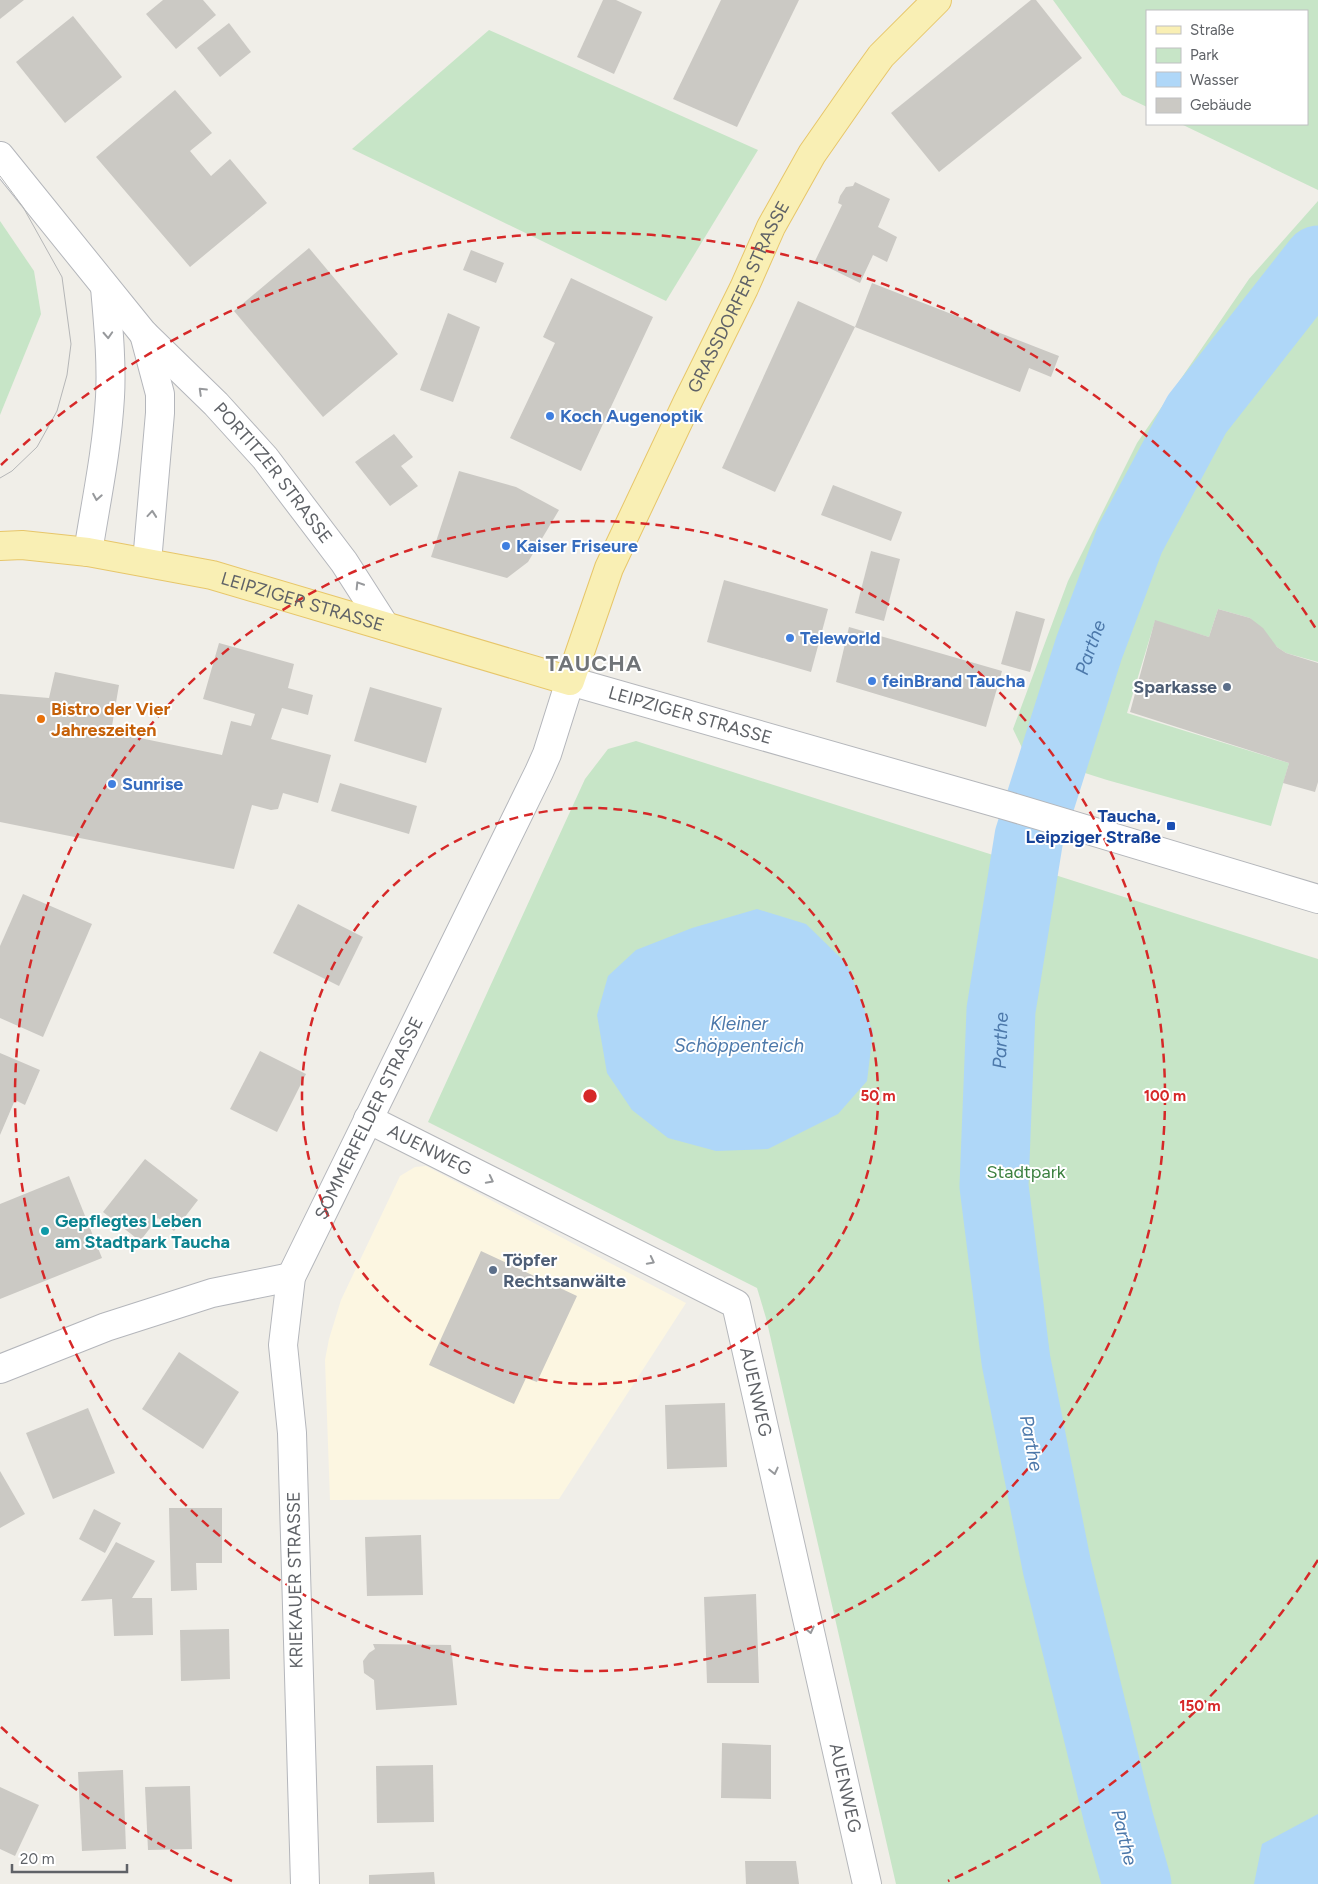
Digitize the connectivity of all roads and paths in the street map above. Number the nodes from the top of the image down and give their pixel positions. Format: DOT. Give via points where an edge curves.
graph roads {
  1 [pos="937,0"];
  2 [pos="0,156"];
  3 [pos="105,287"];
  4 [pos="143,333"];
  5 [pos="0,546"];
  6 [pos="88,552"];
  7 [pos="147,562"];
  8 [pos="385,626"];
  9 [pos="570,681"];
  10 [pos="1318,898"];
  11 [pos="368,1119"];
  12 [pos="291,1277"];
  13 [pos="0,1369"];
  14 [pos="305,1884"];
  15 [pos="867,1884"];
  1 -- 9 [label="main road, GRASSDORFER STRASSE" via="882,56 858,88 812,154 771,227 609,568"];
  2 -- 3 [label="street, PORTITZER STRASSE"];
  3 -- 4 [label="street, PORTITZER STRASSE"];
  3 -- 6 [label="street, one-way" via="110,396"];
  7 -- 4 [label="street, PORTITZER STRASSE, one-way" via="160,394"];
  8 -- 4 [label="street, PORTITZER STRASSE, one-way" via="344,562 265,458 216,404"];
  5 -- 6 [label="main road, LEIPZIGER STRASSE"];
  6 -- 7 [label="main road, LEIPZIGER STRASSE"];
  7 -- 8 [label="main road, LEIPZIGER STRASSE" via="212,575"];
  8 -- 9 [label="main road, LEIPZIGER STRASSE"];
  9 -- 10 [label="street, LEIPZIGER STRASSE"];
  9 -- 11 [label="street, SOMMERFELDER STRASSE" via="539,772"];
  11 -- 12 [label="street, SOMMERFELDER STRASSE"];
  11 -- 15 [label="street, AUENWEG, one-way" via="736,1304"];
  12 -- 13 [label="street" via="212,1293 106,1327"];
  12 -- 14 [label="street, KRIEKAUER STRASSE" via="283,1345 292,1433"];
}
